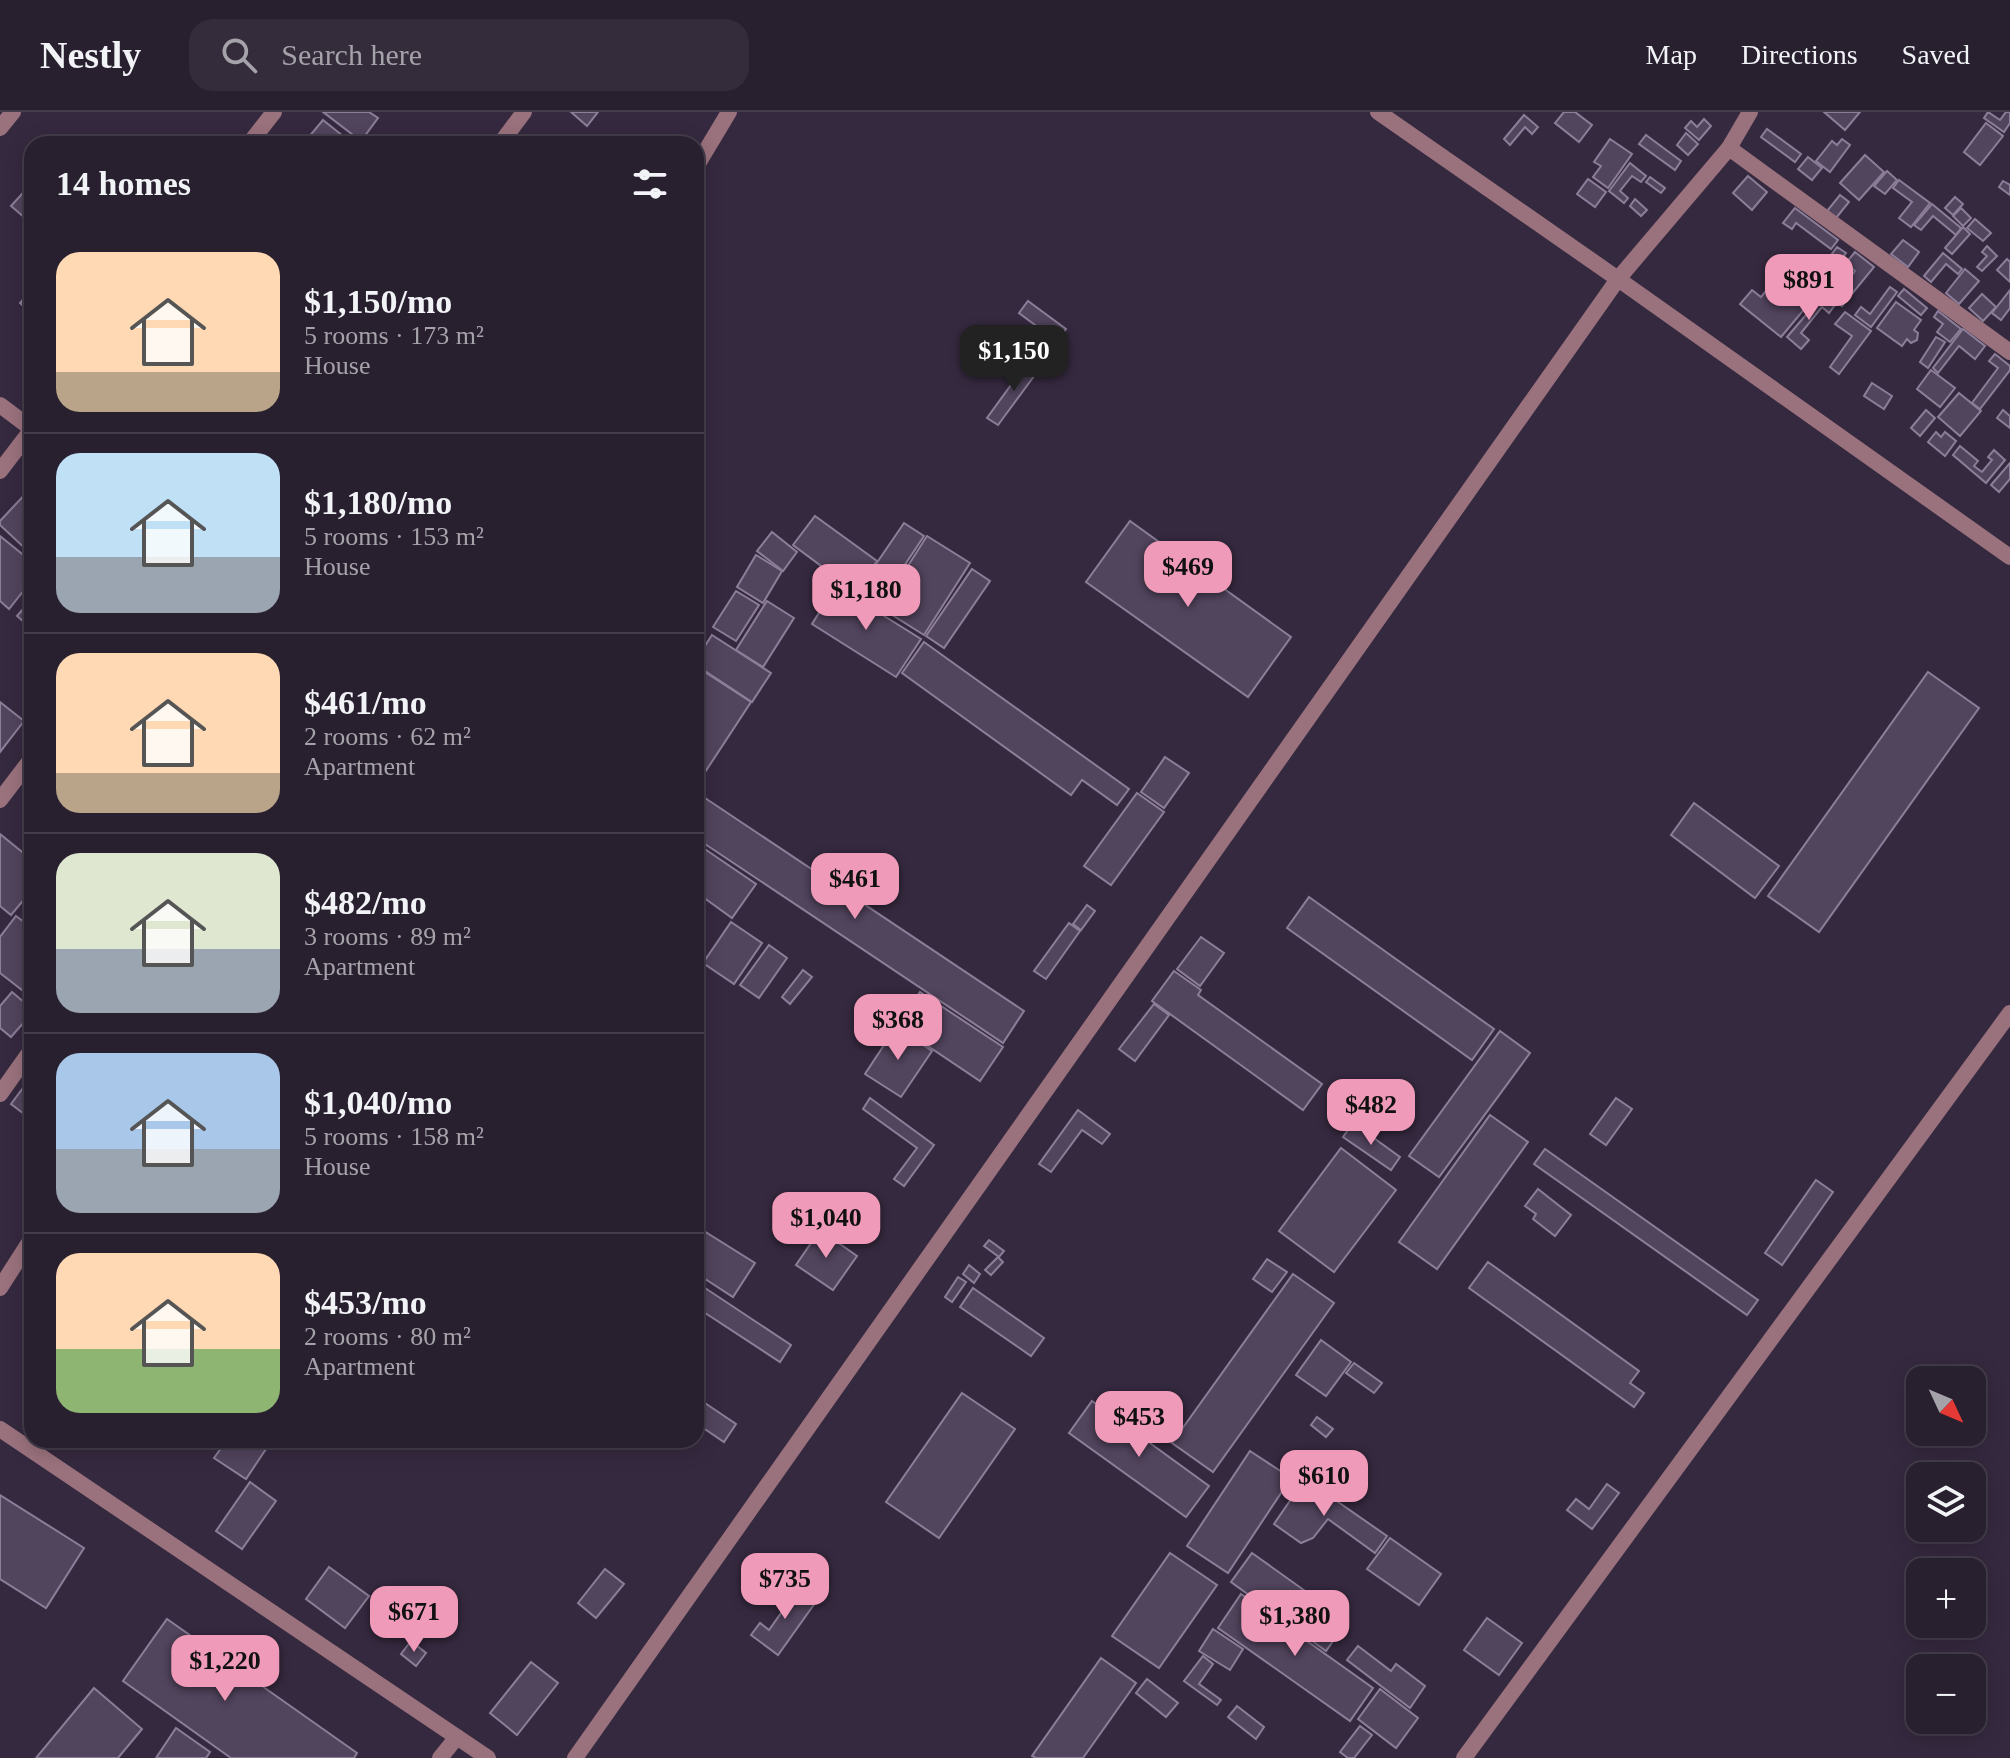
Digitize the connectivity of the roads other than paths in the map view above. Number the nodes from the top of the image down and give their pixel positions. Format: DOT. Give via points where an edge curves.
graph roads {
  1 [pos="13,112"];
  2 [pos="274,112"];
  3 [pos="524,112"];
  4 [pos="729,112"];
  5 [pos="1378,112"];
  6 [pos="1750,112"];
  7 [pos="0,128"];
  8 [pos="255,136"];
  9 [pos="506,136"];
  10 [pos="1729,148"];
  11 [pos="704,154"];
  12 [pos="1618,279"];
  13 [pos="2010,352"];
  14 [pos="0,405"];
  15 [pos="24,423"];
  16 [pos="24,440"];
  17 [pos="0,471"];
  18 [pos="2010,557"];
  19 [pos="24,768"];
  20 [pos="0,800"];
  21 [pos="2010,1013"];
  22 [pos="24,1060"];
  23 [pos="0,1094"];
  24 [pos="24,1250"];
  25 [pos="0,1288"];
  26 [pos="0,1429"];
  27 [pos="24,1445"];
  28 [pos="28,1448"];
  29 [pos="457,1737"];
  30 [pos="440,1758"];
  31 [pos="488,1758"];
  32 [pos="575,1758"];
  33 [pos="1464,1758"];
  1 -- 7 [label="street"];
  2 -- 8 [label="street"];
  3 -- 9 [label="street"];
  4 -- 11 [label="street"];
  5 -- 12 [label="street"];
  6 -- 10 [label="street"];
  10 -- 12 [label="street"];
  10 -- 13 [label="street"];
  12 -- 18 [label="street"];
  12 -- 32 [label="street"];
  14 -- 15 [label="street"];
  16 -- 17 [label="street"];
  19 -- 20 [label="street"];
  21 -- 33 [label="street"];
  22 -- 23 [label="street"];
  24 -- 25 [label="street"];
  26 -- 27 [label="street"];
  28 -- 29 [label="street"];
  29 -- 30 [label="street"];
  29 -- 31 [label="street"];
}
